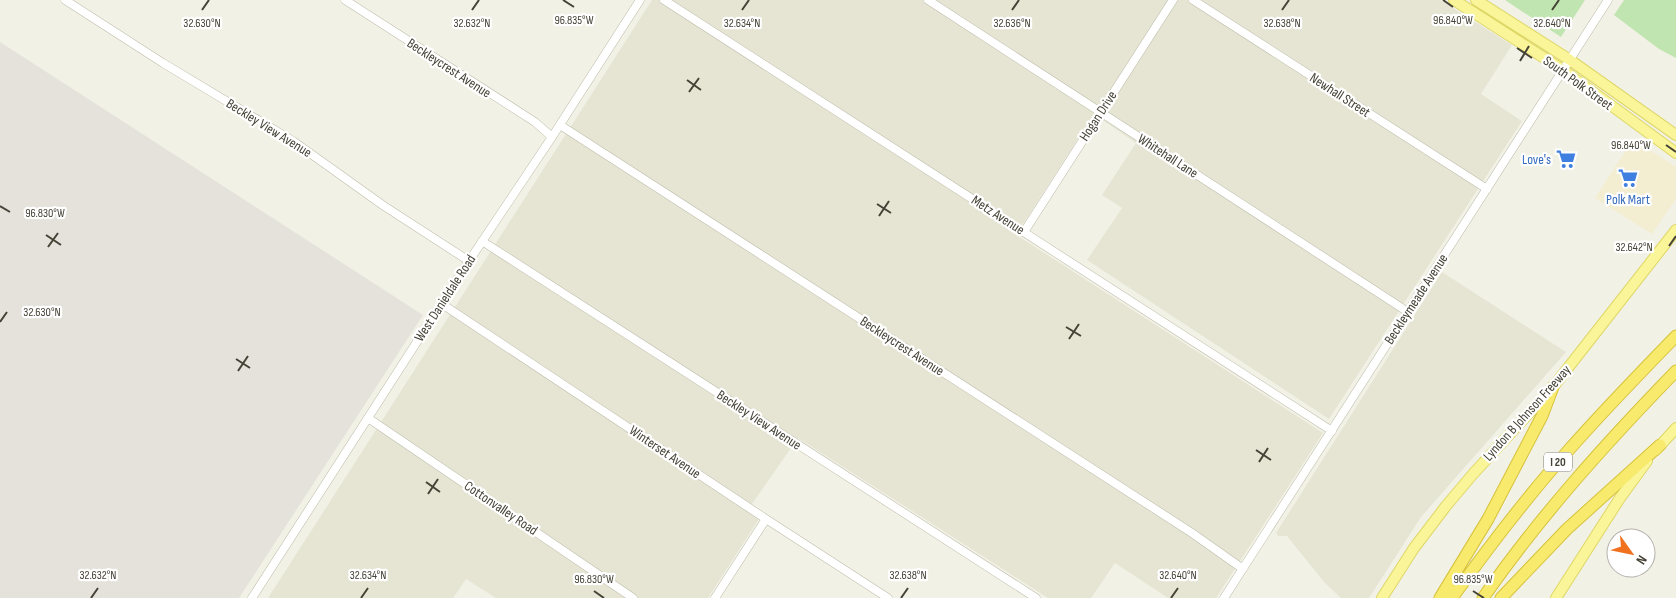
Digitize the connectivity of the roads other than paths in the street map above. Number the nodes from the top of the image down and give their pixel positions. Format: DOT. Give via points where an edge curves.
graph roads {
  1 [pos="65,0"];
  2 [pos="345,0"];
  3 [pos="640,0"];
  4 [pos="664,0"];
  5 [pos="928,0"];
  6 [pos="1173,0"];
  7 [pos="1193,0"];
  8 [pos="1454,0"];
  9 [pos="1476,0"];
  10 [pos="1608,0"];
  11 [pos="1570,60"];
  12 [pos="1563,70"];
  13 [pos="1101,111"];
  14 [pos="560,125"];
  15 [pos="1676,135"];
  16 [pos="552,137"];
  17 [pos="1676,153"];
  18 [pos="1487,189"];
  19 [pos="1676,230"];
  20 [pos="1024,232"];
  21 [pos="482,241"];
  22 [pos="469,261"];
  23 [pos="442,304"];
  24 [pos="1408,312"];
  25 [pos="1676,336"];
  26 [pos="1676,371"];
  27 [pos="1552,387"];
  28 [pos="368,418"];
  29 [pos="1676,428"];
  30 [pos="1332,431"];
  31 [pos="1660,445"];
  32 [pos="766,519"];
  33 [pos="1243,569"];
  34 [pos="252,598"];
  35 [pos="633,598"];
  36 [pos="715,598"];
  37 [pos="888,598"];
  38 [pos="1036,598"];
  39 [pos="1224,598"];
  40 [pos="1382,598"];
  41 [pos="1440,598"];
  42 [pos="1452,598"];
  43 [pos="1483,598"];
  44 [pos="1501,598"];
  45 [pos="1556,598"];
  1 -- 22 [label="street, Beckley View Avenue" via="293,141"];
  2 -- 16 [label="street, Beckleycrest Avenue" via="534,122"];
  3 -- 14 [label="street, West Danieldale Road"];
  4 -- 20 [label="street, Metz Avenue"];
  5 -- 13 [label="street, Whitehall Lane"];
  6 -- 13 [label="street, Hogan Drive"];
  7 -- 18 [label="street, Newhall Street"];
  8 -- 12 [label="main road, South Polk Street"];
  9 -- 11 [label="main road, South Polk Street"];
  10 -- 11 [label="street, Beckleymeade Avenue"];
  11 -- 12 [label="street, Beckleymeade Avenue"];
  11 -- 15 [label="main road, South Polk Street"];
  12 -- 17 [label="main road, South Polk Street"];
  12 -- 18 [label="street, Beckleymeade Avenue"];
  13 -- 20 [label="street, Hogan Drive"];
  13 -- 24 [label="street, Whitehall Lane"];
  14 -- 16 [label="street, West Danieldale Road"];
  14 -- 33 [label="street, Beckleycrest Avenue"];
  16 -- 21 [label="street, West Danieldale Road"];
  18 -- 24 [label="street, Beckleymeade Avenue"];
  19 -- 27 [label="main road, Lyndon B Johnson Freeway"];
  20 -- 30 [label="street, Metz Avenue"];
  21 -- 22 [label="street, West Danieldale Road"];
  21 -- 38 [label="street, Beckley View Avenue"];
  22 -- 23 [label="street, West Danieldale Road"];
  23 -- 28 [label="street, West Danieldale Road"];
  23 -- 32 [label="street, Winterset Avenue"];
  24 -- 30 [label="street, Beckleymeade Avenue"];
  25 -- 42 [label="highway, I 20" via="1566,453"];
  26 -- 43 [label="highway, I 20" via="1553,506"];
  27 -- 40 [label="main road, Lyndon B Johnson Freeway" via="1446,506"];
  27 -- 41 [label="highway" via="1542,416 1488,519"];
  28 -- 34 [label="street, West Danieldale Road"];
  28 -- 35 [label="street, Cottonvalley Road"];
  29 -- 31 [label="main road"];
  30 -- 33 [label="street, Beckleymeade Avenue"];
  31 -- 44 [label="highway" via="1567,529"];
  31 -- 45 [label="main road" via="1620,498"];
  32 -- 36 [label="street"];
  32 -- 37 [label="street, Winterset Avenue"];
  33 -- 39 [label="street, Beckleymeade Avenue"];
}
